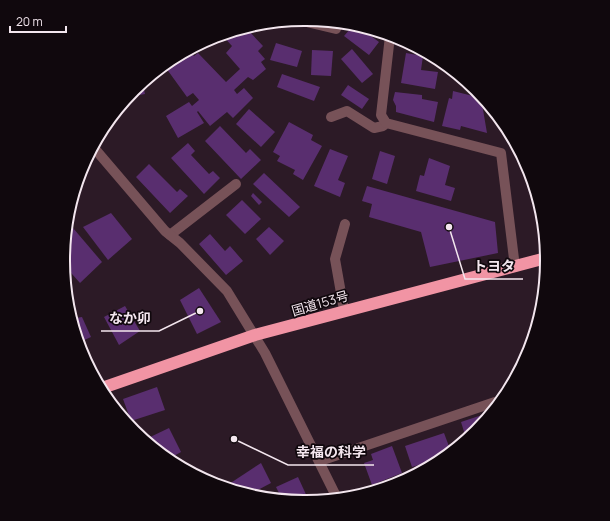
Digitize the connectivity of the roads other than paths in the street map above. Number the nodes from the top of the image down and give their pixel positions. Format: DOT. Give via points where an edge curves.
graph roads {
  1 [pos="389,42"];
  2 [pos="331,117"];
  3 [pos="386,123"];
  4 [pos="98,152"];
  5 [pos="236,184"];
  6 [pos="345,224"];
  7 [pos="170,235"];
  8 [pos="540,260"];
  9 [pos="515,266"];
  10 [pos="344,310"];
  11 [pos="255,334"];
  12 [pos="107,386"];
  13 [pos="491,403"];
  14 [pos="320,461"];
  15 [pos="335,493"];
  1 -- 3 [label="street" via="381,115"];
  2 -- 3 [label="street" via="347,111 374,128"];
  3 -- 9 [label="street" via="501,153"];
  4 -- 7 [label="street"];
  5 -- 7 [label="street"];
  6 -- 10 [label="street" via="335,259"];
  7 -- 11 [label="street" via="228,291"];
  8 -- 9 [label="highway, 国道153号"];
  9 -- 10 [label="highway, 国道153号"];
  10 -- 11 [label="highway, 国道153号"];
  11 -- 12 [label="highway, 国道153号"];
  11 -- 14 [label="street"];
  13 -- 14 [label="street"];
  14 -- 15 [label="street"];
}
